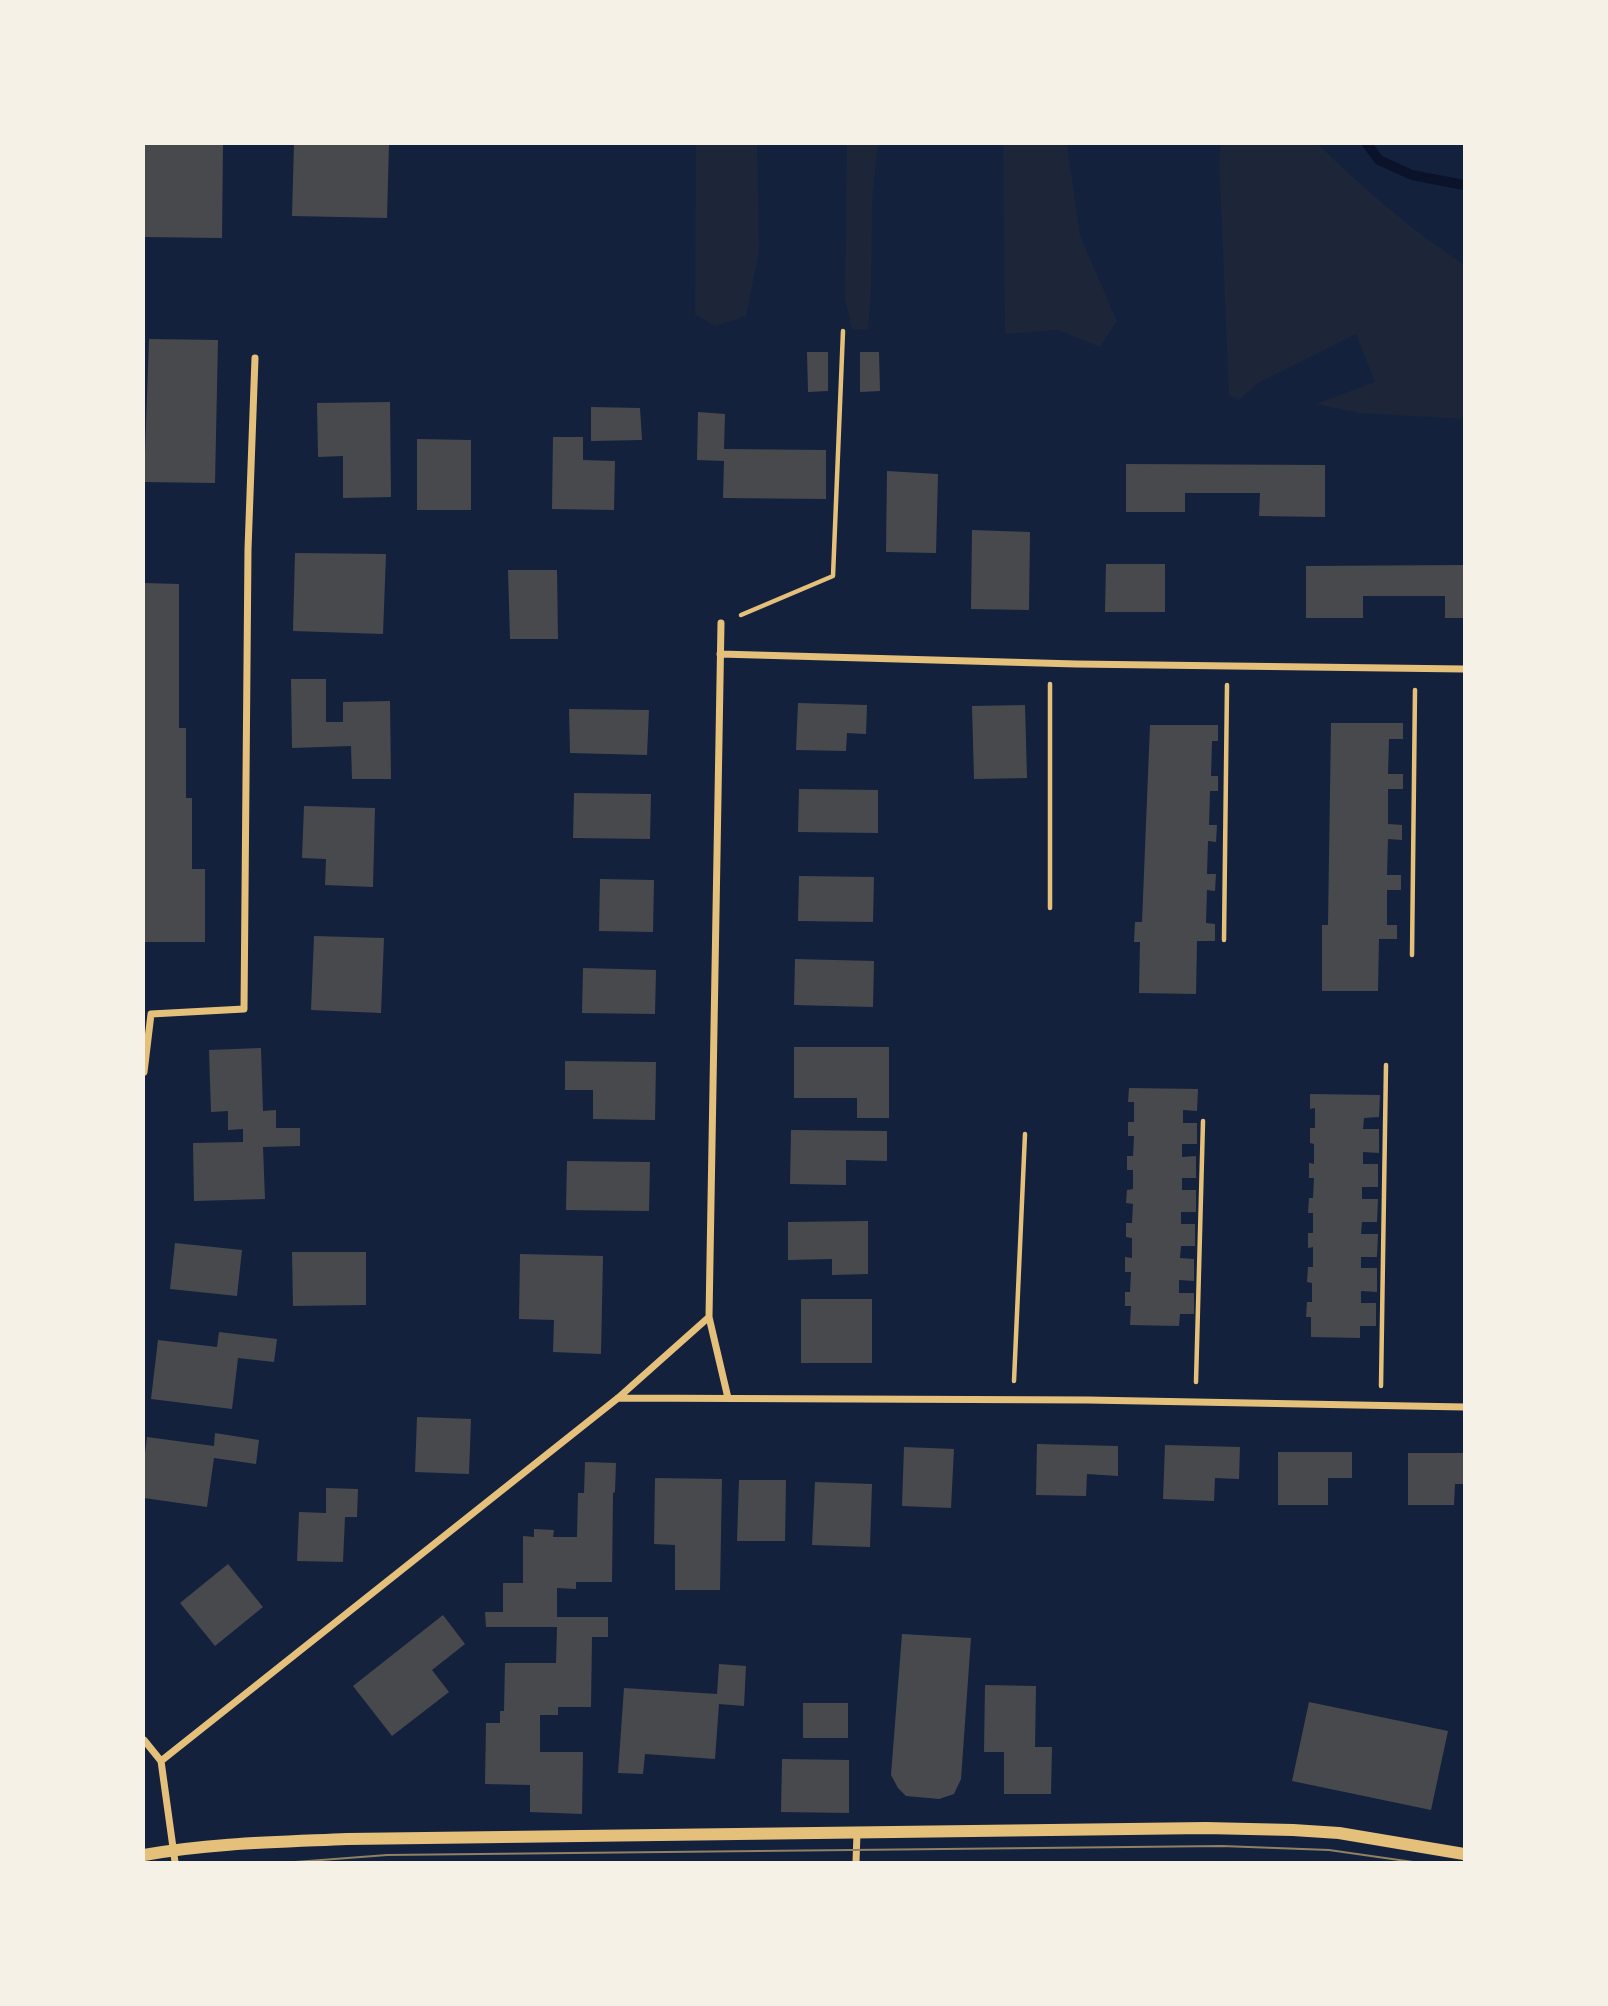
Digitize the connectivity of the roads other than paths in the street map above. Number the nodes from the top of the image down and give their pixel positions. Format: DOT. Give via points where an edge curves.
graph roads {
  1 [pos="255,358"];
  2 [pos="720,623"];
  3 [pos="720,654"];
  4 [pos="1465,669"];
  5 [pos="144,1072"];
  6 [pos="709,1317"];
  7 [pos="618,1398"];
  8 [pos="728,1398"];
  9 [pos="1465,1407"];
  10 [pos="144,1740"];
  11 [pos="161,1761"];
  12 [pos="857,1833"];
  13 [pos="1465,1854"];
  14 [pos="144,1855"];
  15 [pos="174,1856"];
  16 [pos="856,1863"];
  1 -- 5 [label="street" via="248,550 244,1009 151,1014"];
  2 -- 3 [label="street"];
  3 -- 4 [label="street"];
  3 -- 6 [label="street"];
  6 -- 7 [label="street"];
  6 -- 8 [label="street"];
  7 -- 8 [label="street"];
  7 -- 11 [label="street"];
  8 -- 9 [label="street"];
  10 -- 11 [label="street"];
  11 -- 15 [label="street"];
  12 -- 13 [label="street" via="1284,1830 1339,1833"];
  12 -- 15 [label="street" via="347,1839"];
  12 -- 16 [label="street"];
  14 -- 15 [label="street"];
}
